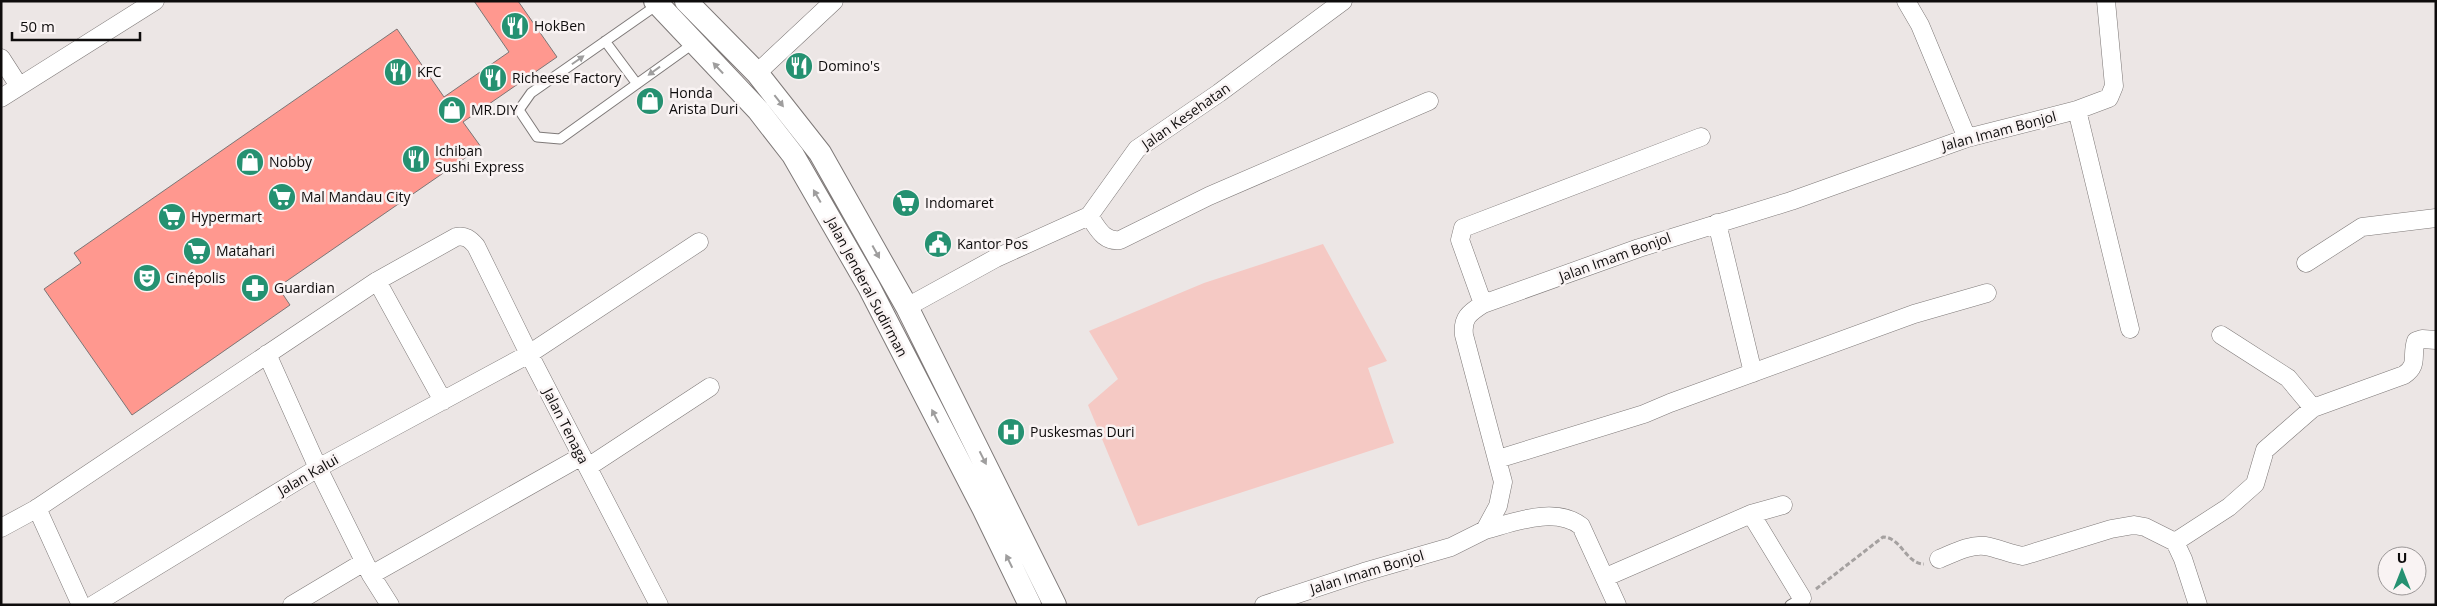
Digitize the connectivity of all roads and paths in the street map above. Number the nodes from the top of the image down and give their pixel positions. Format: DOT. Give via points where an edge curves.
graph roads {
  1 [pos="155,1"];
  2 [pos="686,1"];
  3 [pos="834,1"];
  4 [pos="1343,1"];
  5 [pos="1906,1"];
  6 [pos="2106,1"];
  7 [pos="657,3"];
  8 [pos="605,41"];
  9 [pos="694,43"];
  10 [pos="1,58"];
  11 [pos="757,73"];
  12 [pos="637,84"];
  13 [pos="19,86"];
  14 [pos="1,98"];
  15 [pos="1429,101"];
  16 [pos="2076,110"];
  17 [pos="1701,137"];
  18 [pos="1967,138"];
  19 [pos="1089,216"];
  20 [pos="2436,218"];
  21 [pos="857,219"];
  22 [pos="1717,223"];
  23 [pos="836,229"];
  24 [pos="699,242"];
  25 [pos="2306,263"];
  26 [pos="377,281"];
  27 [pos="1987,294"];
  28 [pos="1483,304"];
  29 [pos="907,307"];
  30 [pos="2130,329"];
  31 [pos="2221,335"];
  32 [pos="2436,340"];
  33 [pos="267,354"];
  34 [pos="529,354"];
  35 [pos="1753,373"];
  36 [pos="710,387"];
  37 [pos="443,401"];
  38 [pos="2313,408"];
  39 [pos="1498,459"];
  40 [pos="585,462"];
  41 [pos="318,468"];
  42 [pos="1783,505"];
  43 [pos="37,508"];
  44 [pos="1751,514"];
  45 [pos="1,528"];
  46 [pos="1485,530"];
  47 [pos="2175,542"];
  48 [pos="1939,559"];
  49 [pos="367,569"];
  50 [pos="1606,576"];
  51 [pos="1796,601"];
  52 [pos="81,605"];
  53 [pos="93,605"];
  54 [pos="292,605"];
  55 [pos="390,605"];
  56 [pos="659,605"];
  57 [pos="1030,605"];
  58 [pos="1056,605"];
  59 [pos="1264,605"];
  60 [pos="1617,605"];
  61 [pos="2198,605"];
  1 -- 13 [label="street"];
  2 -- 11 [label="street, Jalan Jenderal Sudirman"];
  3 -- 11 [label="street"];
  4 -- 19 [label="street, Jalan Kesehatan" via="1137,149"];
  5 -- 18 [label="street" via="1920,25"];
  6 -- 16 [label="street, Jalan Imam Bonjol" via="2114,86 2112,94 2102,102"];
  7 -- 8 [label="lane"];
  7 -- 9 [label="street, Jalan Jenderal Sudirman"];
  8 -- 12 [label="lane"];
  12 -- 8 [label="lane, one-way" via="560,139 536,137 520,110 531,93"];
  9 -- 12 [label="lane, one-way"];
  23 -- 9 [label="street, Jalan Jenderal Sudirman, one-way" via="793,155 758,110"];
  10 -- 13 [label="street"];
  11 -- 21 [label="street, Jalan Jenderal Sudirman, one-way" via="820,153"];
  13 -- 14 [label="street"];
  15 -- 19 [label="street" via="1226,188 1120,240 1104,238"];
  16 -- 18 [label="street, Jalan Imam Bonjol"];
  16 -- 30 [label="street"];
  17 -- 28 [label="street" via="1463,228 1460,240"];
  18 -- 22 [label="street, Jalan Imam Bonjol"];
  19 -- 29 [label="street" via="996,258"];
  20 -- 25 [label="street" via="2362,227"];
  21 -- 23 [label="street"];
  21 -- 29 [label="street, Jalan Jenderal Sudirman, one-way"];
  22 -- 28 [label="street, Jalan Imam Bonjol"];
  22 -- 35 [label="street"];
  57 -- 23 [label="street, Jalan Jenderal Sudirman, one-way" via="869,287"];
  24 -- 34 [label="street, Jalan Kalui"];
  26 -- 33 [label="street"];
  26 -- 34 [label="street, Jalan Tenaga" via="456,237 466,237 476,246"];
  26 -- 37 [label="street"];
  27 -- 35 [label="street" via="1914,314"];
  28 -- 39 [label="street, Jalan Imam Bonjol" via="1466,315 1463,329"];
  29 -- 58 [label="street, Jalan Jenderal Sudirman, one-way"];
  31 -- 38 [label="street" via="2288,378"];
  32 -- 38 [label="street" via="2416,341 2414,365 2404,375"];
  33 -- 41 [label="street"];
  33 -- 43 [label="street"];
  34 -- 37 [label="street, Jalan Kalui"];
  34 -- 40 [label="street, Jalan Tenaga"];
  35 -- 39 [label="street" via="1644,414"];
  36 -- 40 [label="street"];
  37 -- 41 [label="street, Jalan Kalui"];
  38 -- 47 [label="street" via="2265,450 2255,484 2228,507"];
  39 -- 46 [label="street, Jalan Imam Bonjol" via="1503,482 1498,506"];
  40 -- 49 [label="street"];
  40 -- 56 [label="street, Jalan Tenaga"];
  41 -- 49 [label="street"];
  41 -- 53 [label="street, Jalan Kalui"];
  42 -- 44 [label="street"];
  43 -- 45 [label="street"];
  43 -- 52 [label="street"];
  44 -- 50 [label="street"];
  44 -- 51 [label="street"];
  46 -- 50 [label="street" via="1527,519 1570,518 1581,526"];
  46 -- 59 [label="street, Jalan Imam Bonjol" via="1451,547"];
  47 -- 48 [label="street" via="2134,525 2024,556 1977,546"];
  47 -- 61 [label="street" via="2184,559"];
  48 -- 51 [label="path" via="1920,564 1893,539 1883,538"];
  49 -- 54 [label="street"];
  49 -- 55 [label="street"];
  50 -- 60 [label="street"];
}
